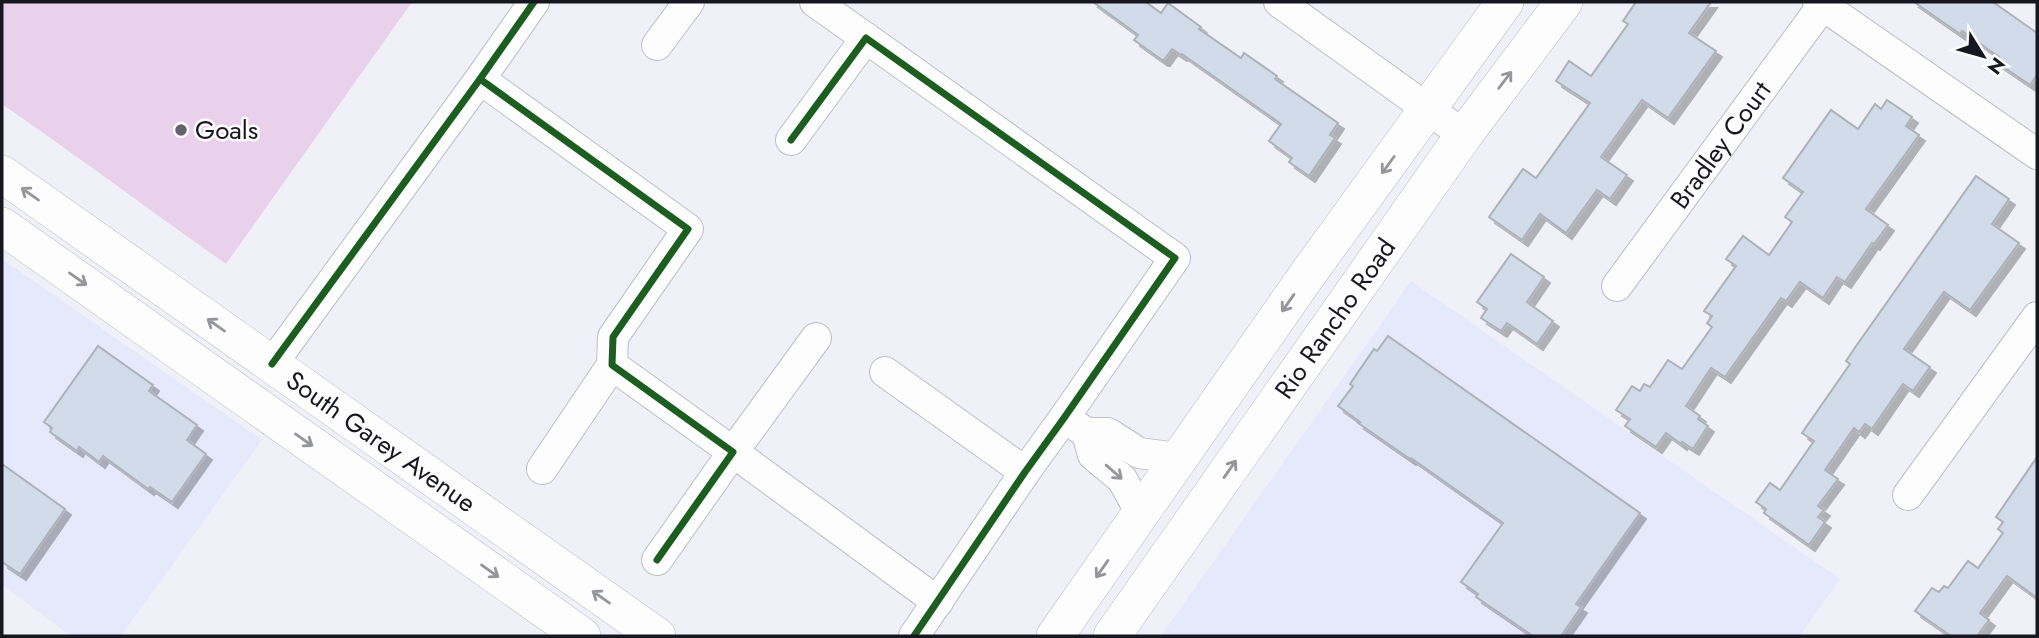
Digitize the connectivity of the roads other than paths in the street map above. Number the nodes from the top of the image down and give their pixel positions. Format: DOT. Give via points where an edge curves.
graph roads {
  1 [pos="534,2"];
  2 [pos="690,2"];
  3 [pos="815,2"];
  4 [pos="1279,2"];
  5 [pos="1505,2"];
  6 [pos="1564,2"];
  7 [pos="1821,3"];
  8 [pos="866,38"];
  9 [pos="657,45"];
  10 [pos="480,79"];
  11 [pos="1428,109"];
  12 [pos="1464,135"];
  13 [pos="791,140"];
  14 [pos="2037,154"];
  15 [pos="2,174"];
  16 [pos="2,226"];
  17 [pos="1328,248"];
  18 [pos="1367,274"];
  19 [pos="1617,286"];
  20 [pos="2037,317"];
  21 [pos="816,338"];
  22 [pos="183,353"];
  23 [pos="272,364"];
  24 [pos="612,365"];
  25 [pos="885,372"];
  26 [pos="1228,388"];
  27 [pos="249,400"];
  28 [pos="329,405"];
  29 [pos="1076,426"];
  30 [pos="733,452"];
  31 [pos="1178,458"];
  32 [pos="542,469"];
  33 [pos="1025,472"];
  34 [pos="1908,495"];
  35 [pos="1141,513"];
  36 [pos="1190,525"];
  37 [pos="657,561"];
  38 [pos="938,602"];
  39 [pos="582,636"];
  40 [pos="657,636"];
  41 [pos="914,636"];
  42 [pos="1055,636"];
  43 [pos="1112,636"];
  1 -- 10 [label="street"];
  2 -- 9 [label="street"];
  3 -- 8 [label="street"];
  4 -- 11 [label="street"];
  5 -- 11 [label="main road, Rio Rancho Road"];
  12 -- 6 [label="main road, Rio Rancho Road, one-way"];
  7 -- 14 [label="street"];
  7 -- 19 [label="street, Bradley Court"];
  8 -- 13 [label="street"];
  8 -- 29 [label="street" via="1175,258"];
  10 -- 23 [label="street"];
  10 -- 24 [label="street" via="688,229 613,337"];
  11 -- 12 [label="street"];
  11 -- 17 [label="main road, Rio Rancho Road, one-way"];
  12 -- 18 [label="main road, Rio Rancho Road"];
  23 -- 15 [label="main road, South Garey Avenue, one-way"];
  16 -- 22 [label="main road, South Garey Avenue, one-way"];
  17 -- 18 [label="main road"];
  17 -- 26 [label="main road, Rio Rancho Road, one-way"];
  36 -- 18 [label="main road, Rio Rancho Road, one-way"];
  20 -- 34 [label="street"];
  21 -- 30 [label="street"];
  22 -- 23 [label="main road" via="232,367"];
  22 -- 27 [label="main road, South Garey Avenue"];
  23 -- 28 [label="main road, South Garey Avenue"];
  24 -- 30 [label="street"];
  24 -- 32 [label="street"];
  25 -- 33 [label="street"];
  26 -- 31 [label="main road, Rio Rancho Road"];
  26 -- 36 [label="main road" via="1220,434 1187,484 1184,501"];
  27 -- 28 [label="main road" via="290,394"];
  27 -- 39 [label="main road, South Garey Avenue, one-way"];
  40 -- 28 [label="main road, South Garey Avenue, one-way"];
  29 -- 31 [label="street" via="1108,433 1139,453"];
  29 -- 33 [label="street"];
  29 -- 35 [label="street, one-way" via="1093,455 1122,479"];
  30 -- 37 [label="street"];
  30 -- 38 [label="street"];
  31 -- 35 [label="main road, Rio Rancho Road"];
  33 -- 38 [label="street"];
  35 -- 42 [label="main road, Rio Rancho Road, one-way"];
  36 -- 43 [label="main road, Rio Rancho Road"];
  38 -- 41 [label="street"];
}
